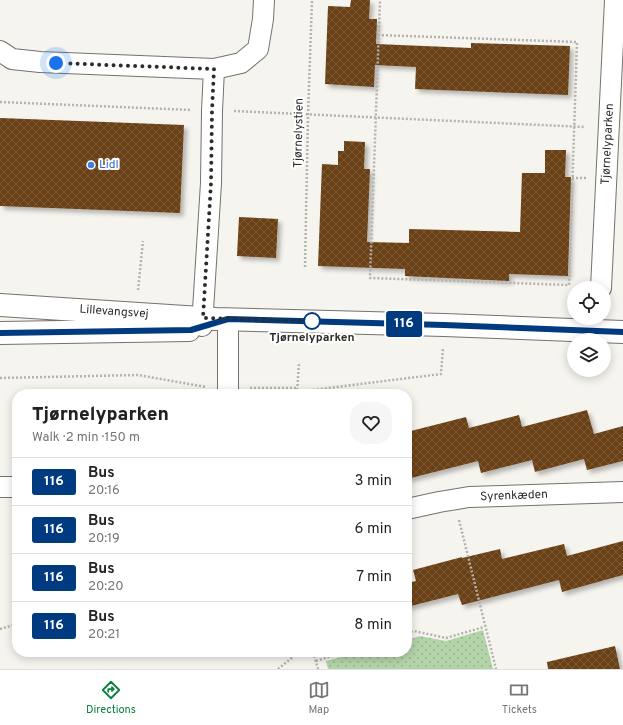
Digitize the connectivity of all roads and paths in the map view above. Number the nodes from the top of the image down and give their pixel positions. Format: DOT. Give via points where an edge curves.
graph roads {
  1 [pos="264,0"];
  2 [pos="312,0"];
  3 [pos="380,0"];
  4 [pos="615,0"];
  5 [pos="378,35"];
  6 [pos="0,51"];
  7 [pos="214,69"];
  8 [pos="0,102"];
  9 [pos="212,111"];
  10 [pos="308,115"];
  11 [pos="376,118"];
  12 [pos="574,127"];
  13 [pos="585,127"];
  14 [pos="143,242"];
  15 [pos="305,267"];
  16 [pos="601,281"];
  17 [pos="131,290"];
  18 [pos="0,305"];
  19 [pos="228,319"];
  20 [pos="202,322"];
  21 [pos="567,325"];
  22 [pos="599,325"];
  23 [pos="623,332"];
  24 [pos="0,333"];
  25 [pos="442,361"];
  26 [pos="299,362"];
  27 [pos="0,378"];
  28 [pos="207,388"];
  29 [pos="250,388"];
  30 [pos="298,388"];
  31 [pos="228,389"];
  32 [pos="327,389"];
  33 [pos="0,487"];
  34 [pos="12,487"];
  35 [pos="623,492"];
  36 [pos="469,497"];
  37 [pos="412,508"];
  38 [pos="12,625"];
  39 [pos="484,627"];
  40 [pos="0,629"];
  41 [pos="412,632"];
  42 [pos="293,657"];
  43 [pos="315,657"];
  44 [pos="329,657"];
  45 [pos="316,661"];
  46 [pos="278,669"];
  47 [pos="318,669"];
  48 [pos="496,669"];
  1 -- 7 [label="street" via="258,50 241,63"];
  2 -- 10 [label="path, Tjørnelystien"];
  3 -- 5 [label="path"];
  4 -- 16 [label="street, Tjørnelyparken"];
  5 -- 11 [label="path"];
  5 -- 12 [label="path" via="577,42"];
  6 -- 7 [label="street" via="12,58 40,62"];
  7 -- 9 [label="street"];
  8 -- 9 [label="path"];
  9 -- 10 [label="path"];
  9 -- 20 [label="street" via="211,183"];
  10 -- 11 [label="path"];
  10 -- 15 [label="path, Tjørnelystien"];
  11 -- 12 [label="path"];
  11 -- 12 [label="path" via="370,278 569,285"];
  12 -- 13 [label="path"];
  14 -- 17 [label="path" via="138,290"];
  18 -- 20 [label="street, Lillevangsvej"];
  19 -- 20 [label="street, Lillevangsvej"];
  19 -- 21 [label="street, Lillevangsvej" via="444,325"];
  19 -- 31 [label="street"];
  20 -- 24 [label="street, Lillevangsvej" via="191,330"];
  22 -- 23 [label="street, Lillevangsvej"];
  25 -- 32 [label="path" via="441,374"];
  26 -- 30 [label="path"];
  27 -- 28 [label="path" via="138,375"];
  29 -- 30 [label="path"];
  33 -- 34 [label="street"];
  35 -- 36 [label="street, Syrenkæden"];
  36 -- 37 [label="street, Syrenkæden"];
  36 -- 39 [label="path" via="458,515"];
  38 -- 40 [label="path"];
  39 -- 41 [label="path" via="446,638"];
  39 -- 48 [label="path"];
  42 -- 46 [label="path"];
  43 -- 45 [label="path"];
  44 -- 45 [label="path"];
  45 -- 47 [label="path"];
}
